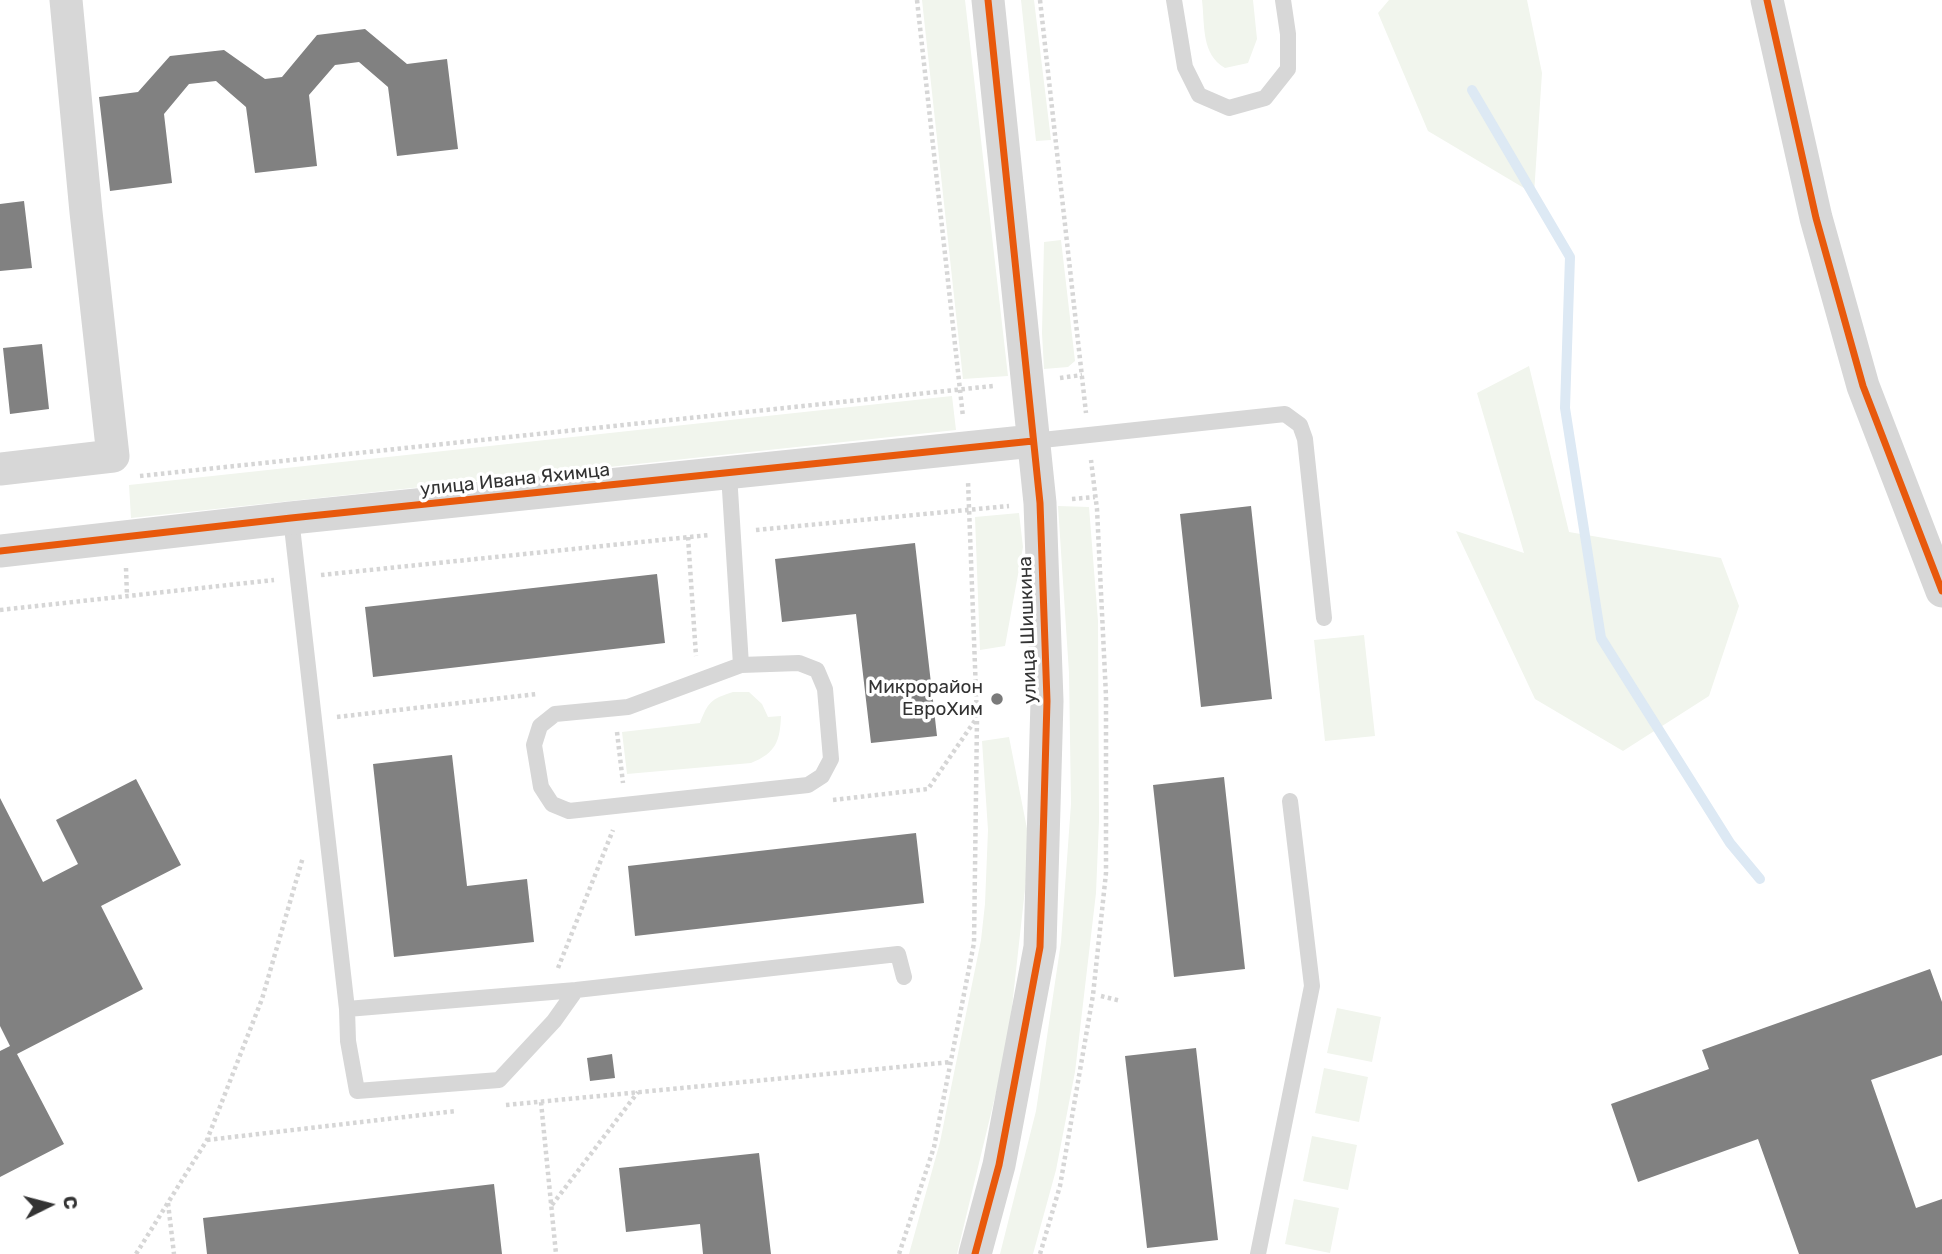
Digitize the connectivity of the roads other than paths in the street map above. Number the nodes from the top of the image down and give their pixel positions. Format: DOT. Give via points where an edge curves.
graph roads {
  1 [pos="66,0"];
  2 [pos="988,0"];
  3 [pos="1174,0"];
  4 [pos="1283,0"];
  5 [pos="1767,0"];
  6 [pos="1033,441"];
  7 [pos="0,469"];
  8 [pos="729,474"];
  9 [pos="291,518"];
  10 [pos="0,551"];
  11 [pos="1942,591"];
  12 [pos="1324,618"];
  13 [pos="741,665"];
  14 [pos="1290,802"];
  15 [pos="904,977"];
  16 [pos="576,990"];
  17 [pos="347,1009"];
  18 [pos="975,1254"];
  19 [pos="1258,1254"];
  1 -- 7 [label="street" via="113,456"];
  2 -- 6 [label="street, улица Шишкина"];
  3 -- 4 [label="lane" via="1185,66 1194,86 1199,95 1229,108 1265,98 1288,69"];
  5 -- 11 [label="street" via="1816,218 1863,386"];
  6 -- 8 [label="street, улица Ивана Яхимца"];
  6 -- 12 [label="lane" via="1285,414 1300,425 1305,439"];
  6 -- 18 [label="street, улица Шишкина" via="1040,503 1047,701 1040,947 999,1165"];
  8 -- 9 [label="street, улица Ивана Яхимца"];
  8 -- 13 [label="lane"];
  9 -- 10 [label="street, улица Ивана Яхимца"];
  9 -- 17 [label="lane"];
  13 -- 13 [label="lane" via="799,663 817,670 825,689 831,759 822,776 807,785 569,811 552,804 541,787 534,745 540,726 555,714 628,707"];
  14 -- 19 [label="lane" via="1312,986"];
  15 -- 16 [label="lane" via="898,954"];
  16 -- 17 [label="lane"];
  16 -- 17 [label="lane" via="499,1080 357,1091"];
}
